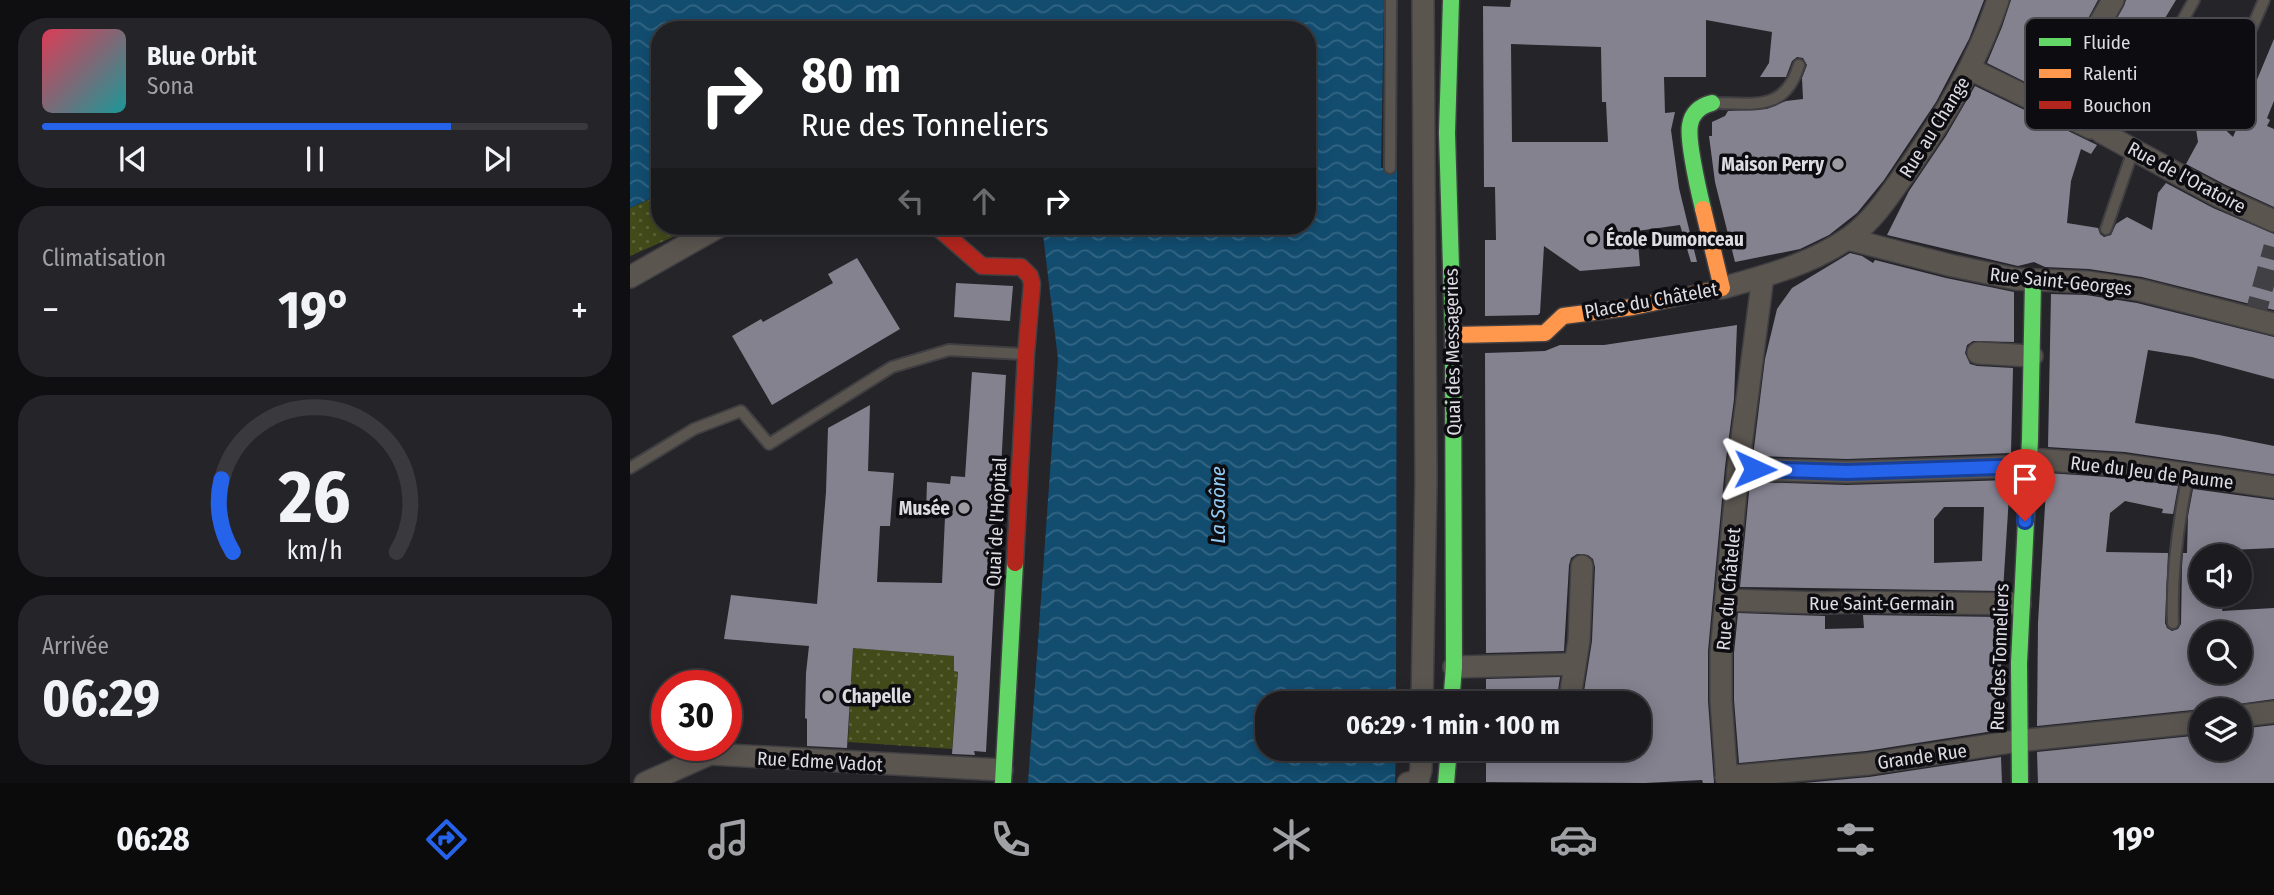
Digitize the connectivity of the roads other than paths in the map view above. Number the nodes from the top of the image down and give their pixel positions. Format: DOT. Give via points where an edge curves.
graph roads {
  1 [pos="1391,0"];
  2 [pos="1423,0"];
  3 [pos="1451,0"];
  4 [pos="1998,0"];
  5 [pos="2113,0"];
  6 [pos="2194,0"];
  7 [pos="2264,0"];
  8 [pos="2103,18"];
  9 [pos="2184,18"];
  10 [pos="2256,19"];
  11 [pos="1799,65"];
  12 [pos="1970,69"];
  13 [pos="2025,96"];
  14 [pos="1712,103"];
  15 [pos="2096,130"];
  16 [pos="2136,150"];
  17 [pos="1390,168"];
  18 [pos="2274,221"];
  19 [pos="2106,229"];
  20 [pos="704,235"];
  21 [pos="946,235"];
  22 [pos="1847,239"];
  23 [pos="1763,276"];
  24 [pos="630,277"];
  25 [pos="2034,280"];
  26 [pos="1722,288"];
  27 [pos="2274,324"];
  28 [pos="1452,335"];
  29 [pos="1978,353"];
  30 [pos="1026,354"];
  31 [pos="2032,356"];
  32 [pos="2029,463"];
  33 [pos="630,468"];
  34 [pos="1747,469"];
  35 [pos="2188,475"];
  36 [pos="2274,487"];
  37 [pos="1582,566"];
  38 [pos="1736,601"];
  39 [pos="2020,604"];
  40 [pos="2173,623"];
  41 [pos="1574,664"];
  42 [pos="1454,667"];
  43 [pos="1422,691"];
  44 [pos="1452,691"];
  45 [pos="1571,691"];
  46 [pos="2274,712"];
  47 [pos="2252,715"];
  48 [pos="2189,723"];
  49 [pos="2017,741"];
  50 [pos="1448,761"];
  51 [pos="1003,777"];
  52 [pos="1726,780"];
  53 [pos="645,783"];
  54 [pos="1446,783"];
  55 [pos="2020,783"];
  1 -- 17 [label="lane"];
  2 -- 43 [label="street, Quai des Messageries" via="1426,482"];
  3 -- 28 [label="street, Quai des Messageries" via="1447,133"];
  4 -- 12 [label="street, Rue au Change"];
  5 -- 8 [label="street"];
  6 -- 9 [label="lane"];
  7 -- 10 [label="lane"];
  11 -- 14 [label="lane" via="1787,91 1776,99"];
  12 -- 13 [label="street, Rue de l'Oratoire"];
  12 -- 22 [label="street, Rue au Change" via="1895,188"];
  14 -- 26 [label="street" via="1694,114 1689,127 1697,185"];
  15 -- 16 [label="street, Rue de l'Oratoire"];
  16 -- 18 [label="street, Rue de l'Oratoire"];
  16 -- 19 [label="lane"];
  20 -- 24 [label="street"];
  21 -- 30 [label="street, Quai de l'Hôpital" via="982,266 1021,267 1030,276"];
  22 -- 23 [label="street, Place du Châtelet"];
  22 -- 25 [label="street, Rue Saint-Georges" via="1999,276"];
  23 -- 26 [label="street, Place du Châtelet"];
  23 -- 34 [label="street, Rue du Châtelet"];
  25 -- 27 [label="street, Rue Saint-Georges" via="2140,290"];
  25 -- 31 [label="street, Rue des Tonneliers"];
  26 -- 28 [label="street, Place du Châtelet" via="1563,316 1545,334"];
  28 -- 42 [label="street, Quai des Messageries"];
  29 -- 31 [label="street"];
  30 -- 33 [label="lane" via="948,350 892,367 769,444 741,411 694,429"];
  30 -- 51 [label="street, Quai de l'Hôpital"];
  31 -- 32 [label="street, Rue des Tonneliers"];
  32 -- 34 [label="street, Rue du Jeu de Paume" via="1847,472"];
  32 -- 35 [label="street, Rue du Jeu de Paume" via="2123,465"];
  32 -- 39 [label="street, Rue des Tonneliers"];
  34 -- 38 [label="street, Rue du Châtelet"];
  35 -- 36 [label="street, Rue du Jeu de Paume"];
  35 -- 40 [label="lane" via="2171,588"];
  37 -- 41 [label="street" via="1580,640"];
  38 -- 39 [label="street, Rue Saint-Germain"];
  38 -- 52 [label="street, Rue du Châtelet" via="1721,664"];
  39 -- 49 [label="street, Rue des Tonneliers"];
  41 -- 42 [label="street"];
  41 -- 45 [label="street"];
  42 -- 44 [label="street, Quai des Messageries"];
  46 -- 47 [label="street"];
  48 -- 49 [label="street, Grande Rue"];
  49 -- 52 [label="street, Grande Rue"];
  49 -- 55 [label="street, Rue des Tonneliers"];
  50 -- 54 [label="street"];
  51 -- 53 [label="street, Rue Edme Vadot" via="710,754"];
}
